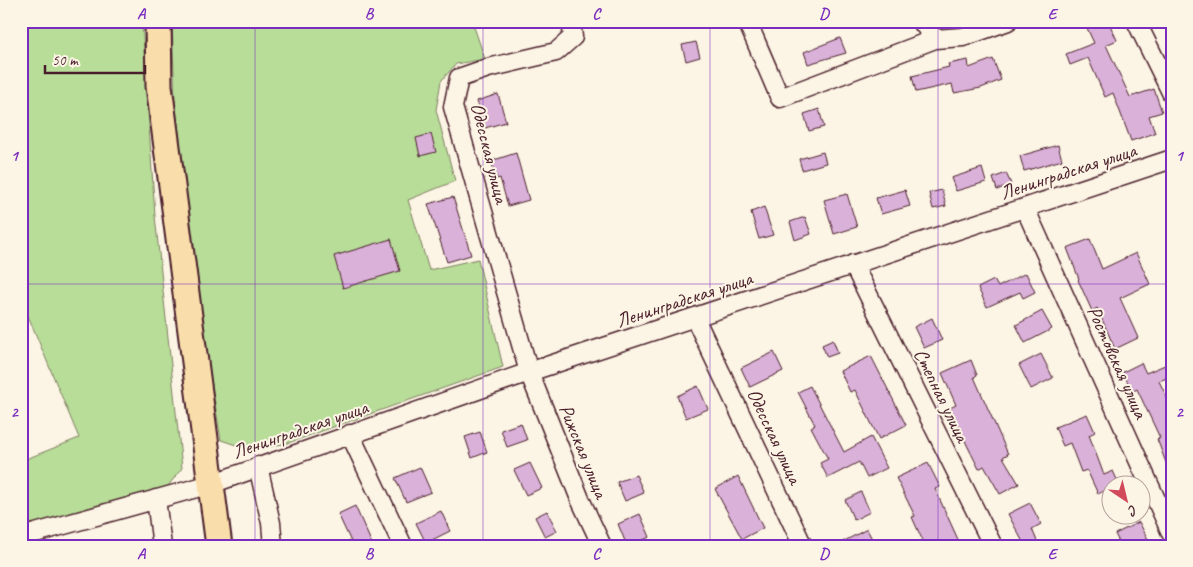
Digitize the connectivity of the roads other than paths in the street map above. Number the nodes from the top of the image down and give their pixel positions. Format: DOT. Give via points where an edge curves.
graph roads {
  1 [pos="158,21"];
  2 [pos="571,21"];
  3 [pos="747,21"];
  4 [pos="921,21"];
  5 [pos="1008,21"];
  6 [pos="1136,21"];
  7 [pos="935,38"];
  8 [pos="1172,94"];
  9 [pos="1172,159"];
  10 [pos="1025,208"];
  11 [pos="853,264"];
  12 [pos="695,318"];
  13 [pos="529,372"];
  14 [pos="350,434"];
  15 [pos="258,466"];
  16 [pos="211,484"];
  17 [pos="156,499"];
  18 [pos="1172,535"];
  19 [pos="21,537"];
  20 [pos="162,546"];
  21 [pos="219,546"];
  22 [pos="273,546"];
  23 [pos="403,546"];
  24 [pos="602,546"];
  25 [pos="803,546"];
  26 [pos="993,546"];
  1 -- 16 [label="highway" via="159,86"];
  2 -- 13 [label="street, Одесская улица" via="573,37 556,52 459,78 453,107"];
  3 -- 7 [label="street" via="780,98"];
  4 -- 7 [label="street"];
  5 -- 7 [label="street" via="963,37"];
  6 -- 8 [label="street"];
  9 -- 10 [label="street, Ленинградская улица"];
  10 -- 11 [label="street, Ленинградская улица"];
  10 -- 18 [label="street, Ростовская улица"];
  11 -- 12 [label="street, Ленинградская улица"];
  11 -- 26 [label="street, Степная улица"];
  12 -- 13 [label="street, Ленинградская улица"];
  12 -- 25 [label="street, Одесская улица"];
  13 -- 14 [label="street, Ленинградская улица"];
  13 -- 24 [label="street, Рижская улица"];
  14 -- 15 [label="street, Ленинградская улица"];
  14 -- 23 [label="street"];
  15 -- 16 [label="street, Ленинградская улица"];
  15 -- 22 [label="street"];
  16 -- 17 [label="street, Ленинградская улица"];
  16 -- 21 [label="highway"];
  17 -- 19 [label="street, Ленинградская улица"];
  17 -- 20 [label="street"];
}
